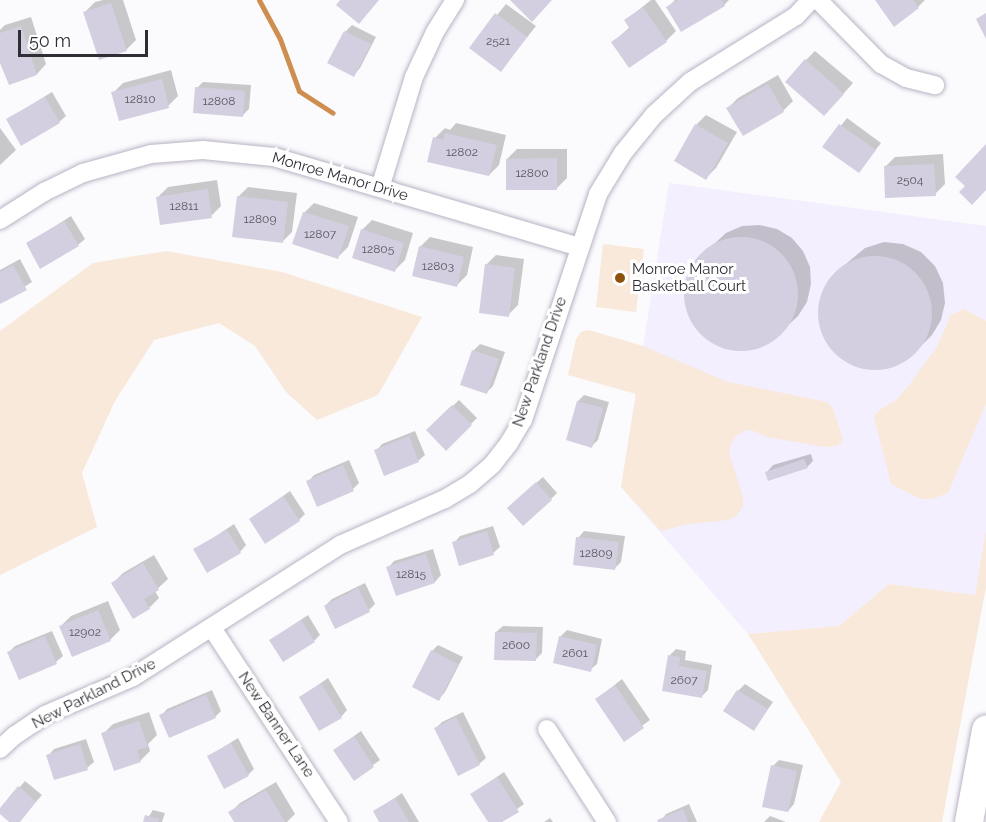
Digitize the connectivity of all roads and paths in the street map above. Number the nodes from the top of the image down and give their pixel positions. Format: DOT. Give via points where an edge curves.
graph roads {
  1 [pos="455,0"];
  2 [pos="811,0"];
  3 [pos="818,0"];
  4 [pos="935,85"];
  5 [pos="380,188"];
  6 [pos="0,220"];
  7 [pos="580,247"];
  8 [pos="212,628"];
  9 [pos="546,729"];
  10 [pos="986,730"];
  11 [pos="0,749"];
  12 [pos="339,822"];
  13 [pos="607,822"];
  14 [pos="969,822"];
  1 -- 5 [label="street" via="414,77"];
  2 -- 7 [label="street, New Parkland Drive" via="796,16 690,82 654,115 623,153 598,194"];
  3 -- 4 [label="street" via="881,63 906,78"];
  5 -- 6 [label="street, Monroe Manor Drive" via="266,155 172,152 133,158 83,173"];
  5 -- 7 [label="street, Monroe Manor Drive"];
  7 -- 8 [label="street, New Parkland Drive" via="523,420 492,465 445,500 340,545"];
  8 -- 11 [label="street, New Parkland Drive" via="133,678 45,715"];
  8 -- 12 [label="street, New Banner Lane"];
  9 -- 13 [label="street"];
  10 -- 14 [label="highway"];
}
